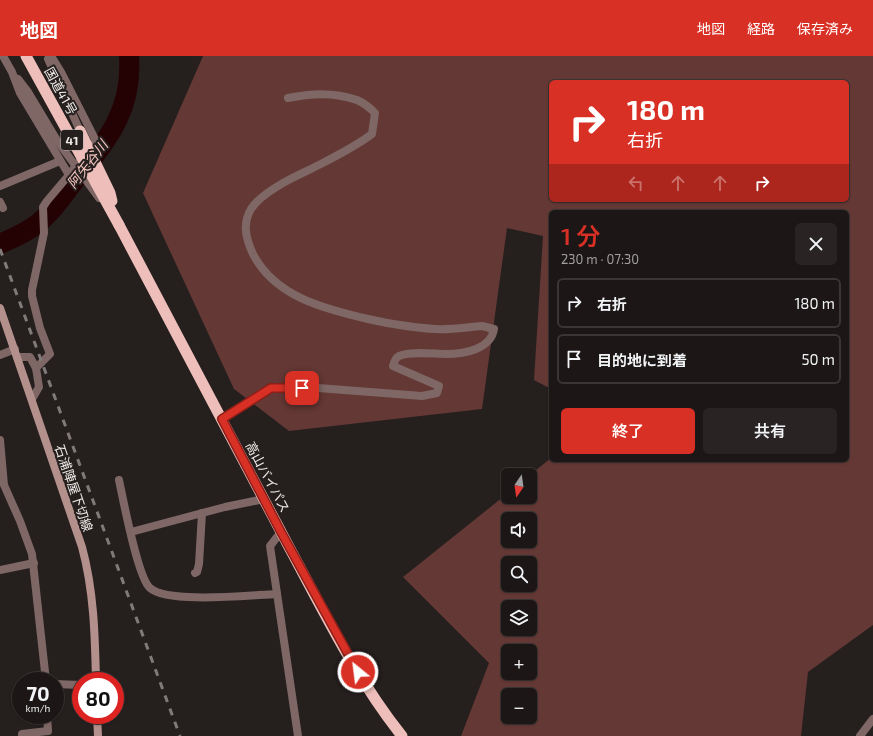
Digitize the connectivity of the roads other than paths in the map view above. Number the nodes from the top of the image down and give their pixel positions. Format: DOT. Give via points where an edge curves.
graph roads {
  1 [pos="3,56"];
  2 [pos="26,56"];
  3 [pos="47,56"];
  4 [pos="51,56"];
  5 [pos="12,72"];
  6 [pos="288,98"];
  7 [pos="80,132"];
  8 [pos="60,161"];
  9 [pos="69,175"];
  10 [pos="0,186"];
  11 [pos="119,225"];
  12 [pos="0,308"];
  13 [pos="16,353"];
  14 [pos="0,355"];
  15 [pos="36,368"];
  16 [pos="32,399"];
  17 [pos="222,419"];
  18 [pos="0,440"];
  19 [pos="119,480"];
  20 [pos="264,499"];
  21 [pos="202,513"];
  22 [pos="131,532"];
  23 [pos="281,532"];
  24 [pos="34,563"];
  25 [pos="0,570"];
  26 [pos="195,573"];
  27 [pos="277,594"];
  28 [pos="45,672"];
  29 [pos="96,672"];
  30 [pos="873,719"];
  31 [pos="48,724"];
  32 [pos="97,724"];
  33 [pos="22,736"];
  34 [pos="98,736"];
  35 [pos="298,736"];
  36 [pos="402,736"];
  37 [pos="860,736"];
  1 -- 5 [label="street"];
  2 -- 11 [label="highway, 国道41号 / 41, bridge"];
  3 -- 7 [label="street"];
  4 -- 9 [label="street" via="96,141"];
  5 -- 8 [label="street" via="20,92"];
  5 -- 11 [label="street, bridge" via="28,92 58,142"];
  6 -- 17 [label="street" via="330,94 356,100 376,113 372,134 359,144 288,180 251,208 245,232 258,265 290,292 305,301 335,312 405,327 489,327 494,329 493,337 485,345 472,351 448,354 419,353 400,355 395,359 393,366 439,386 437,393 422,396 326,388 271,388"];
  7 -- 11 [label="highway, bridge" via="110,193"];
  8 -- 9 [label="street"];
  8 -- 10 [label="street"];
  9 -- 15 [label="street" via="46,201 43,211 44,228 32,296 50,354"];
  11 -- 17 [label="highway, 高山バイパス / 41"];
  12 -- 13 [label="main road, 石浦陣屋下切線"];
  13 -- 14 [label="street"];
  13 -- 15 [label="street" via="30,357"];
  13 -- 16 [label="main road, 石浦陣屋下切線"];
  15 -- 16 [label="street" via="39,387"];
  16 -- 29 [label="main road, 石浦陣屋下切線" via="88,568 95,631"];
  17 -- 20 [label="highway, 高山バイパス / 41"];
  18 -- 24 [label="street" via="4,485 20,521"];
  19 -- 22 [label="street"];
  20 -- 21 [label="street"];
  20 -- 23 [label="highway, 高山バイパス / 41"];
  21 -- 22 [label="street"];
  21 -- 26 [label="street" via="199,564"];
  22 -- 27 [label="street" via="145,580 155,591 183,598"];
  23 -- 27 [label="street" via="270,546"];
  23 -- 36 [label="highway, 高山バイパス / 41" via="358,672"];
  24 -- 25 [label="street"];
  24 -- 28 [label="street"];
  27 -- 35 [label="street"];
  30 -- 37 [label="street"];
  31 -- 33 [label="street" via="48,731"];
  32 -- 34 [label="main road"];
}
